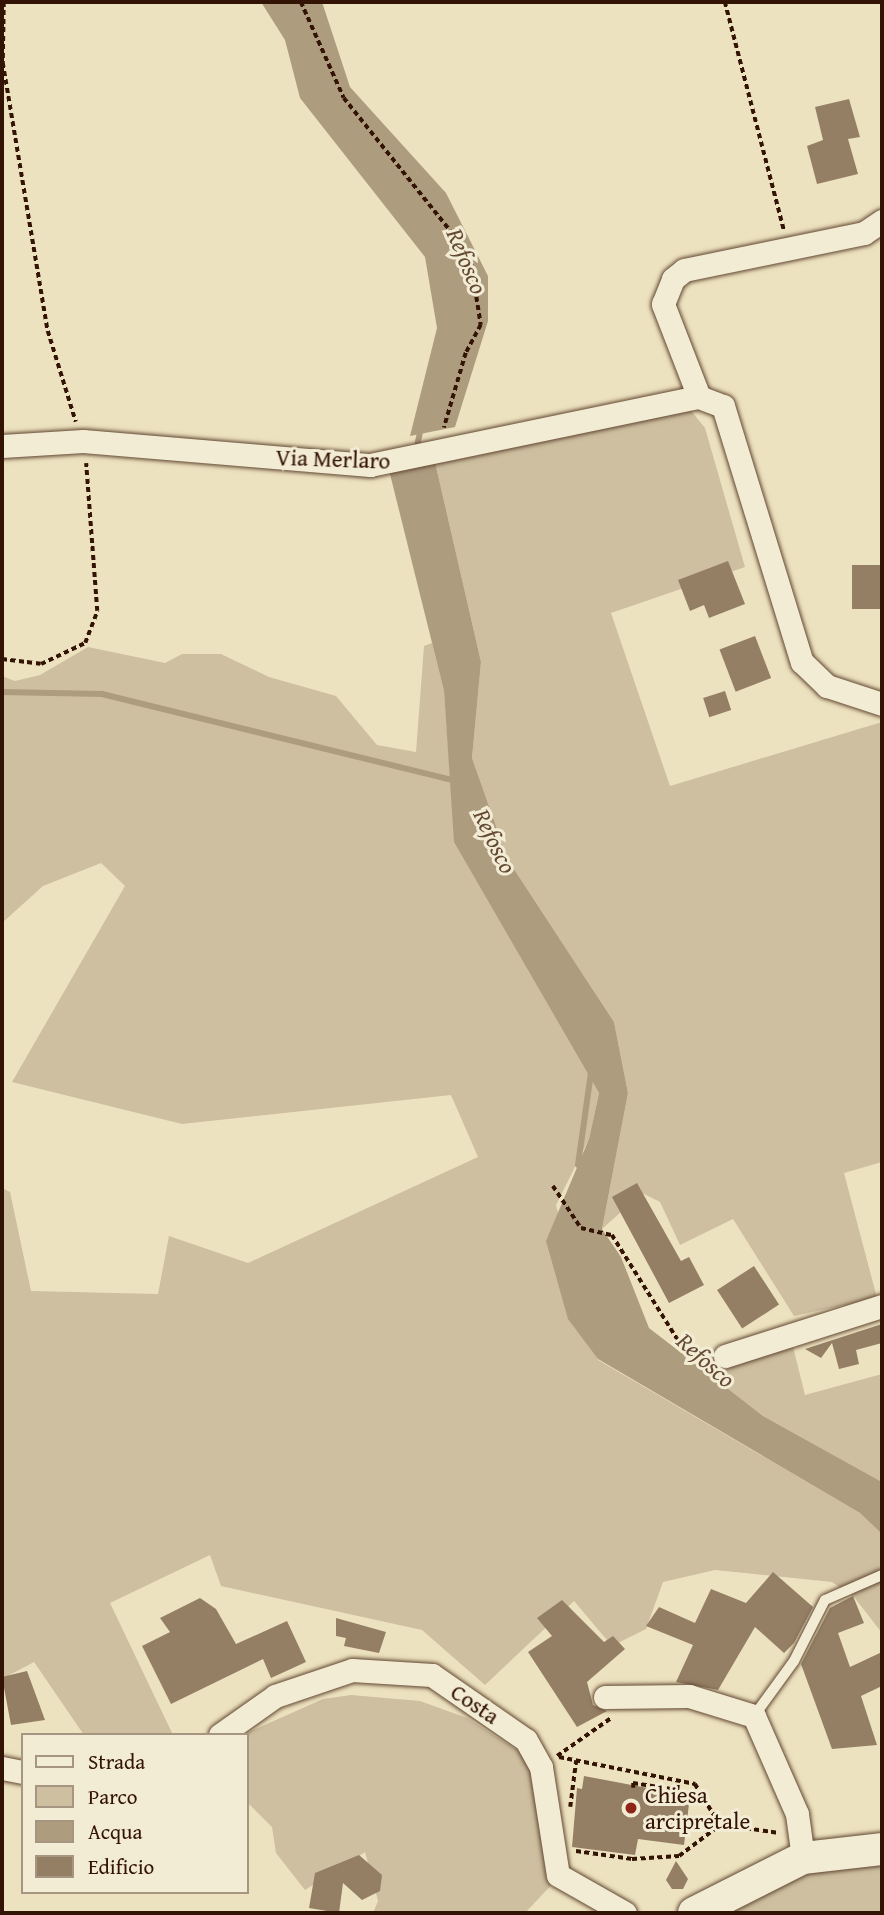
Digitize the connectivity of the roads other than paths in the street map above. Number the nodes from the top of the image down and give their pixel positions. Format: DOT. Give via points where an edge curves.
graph roads {
  1 [pos="882,221"];
  2 [pos="699,397"];
  3 [pos="2,446"];
  4 [pos="882,704"];
  5 [pos="882,1306"];
  6 [pos="725,1356"];
  7 [pos="882,1575"];
  8 [pos="613,1696"];
  9 [pos="754,1716"];
  10 [pos="223,1733"];
  11 [pos="2,1768"];
  12 [pos="21,1772"];
  13 [pos="802,1847"];
  14 [pos="882,1849"];
  15 [pos="625,1913"];
  16 [pos="694,1913"];
  1 -- 2 [label="street" via="864,233 684,270 673,279 663,304"];
  2 -- 3 [label="street, Via Merlaro" via="370,465 83,441"];
  2 -- 4 [label="street" via="723,406 802,662 827,686"];
  5 -- 6 [label="street"];
  7 -- 9 [label="lane" via="825,1600 794,1661"];
  8 -- 9 [label="street" via="689,1696"];
  9 -- 13 [label="street"];
  10 -- 15 [label="street, Costa" via="275,1696 352,1670 432,1675 526,1740 541,1768 558,1875"];
  11 -- 12 [label="street"];
  13 -- 14 [label="main road"];
  13 -- 16 [label="main road"];
}
